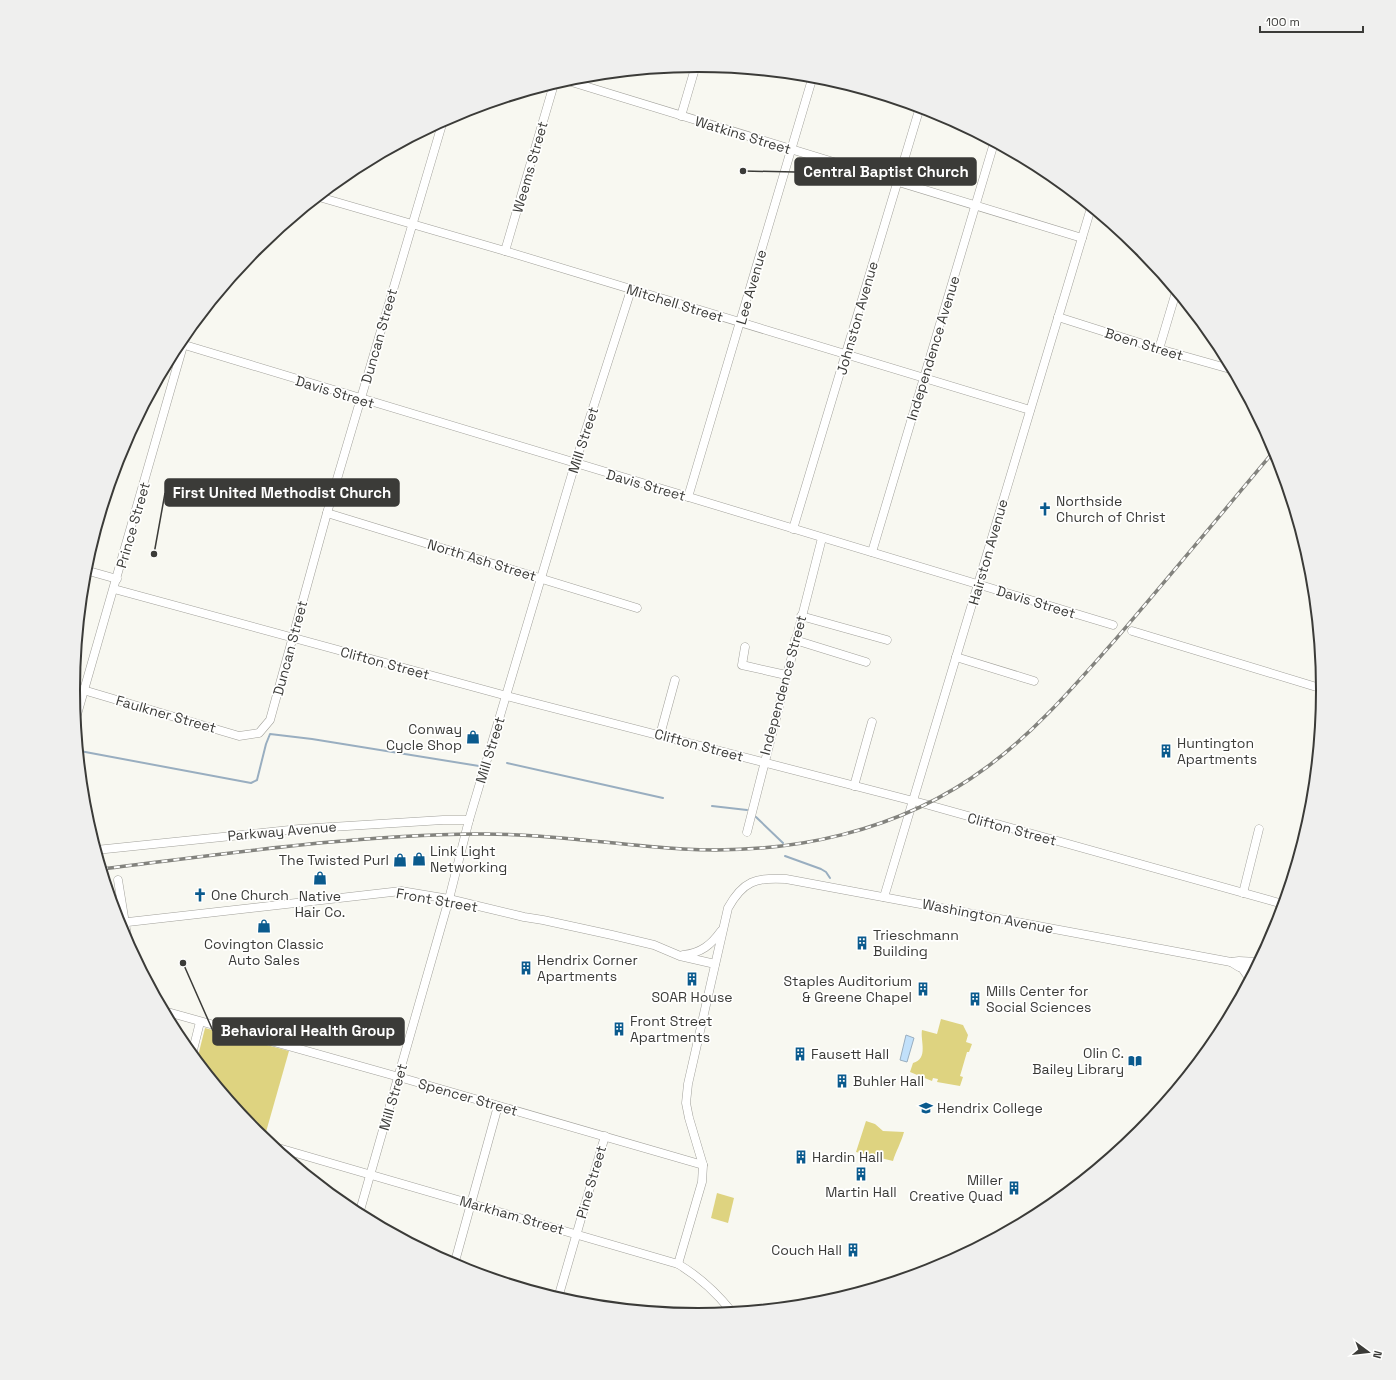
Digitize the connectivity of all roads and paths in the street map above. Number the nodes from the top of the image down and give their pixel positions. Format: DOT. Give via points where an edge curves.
graph roads {
  1 [pos="694,72"];
  2 [pos="810,82"];
  3 [pos="578,84"];
  4 [pos="552,90"];
  5 [pos="918,113"];
  6 [pos="681,116"];
  7 [pos="441,129"];
  8 [pos="993,147"];
  9 [pos="791,150"];
  10 [pos="897,182"];
  11 [pos="324,198"];
  12 [pos="975,205"];
  13 [pos="1090,213"];
  14 [pos="412,224"];
  15 [pos="1082,238"];
  16 [pos="505,251"];
  17 [pos="631,290"];
  18 [pos="1174,297"];
  19 [pos="1058,317"];
  20 [pos="740,323"];
  21 [pos="185,345"];
  22 [pos="1159,349"];
  23 [pos="846,355"];
  24 [pos="177,358"];
  25 [pos="1225,367"];
  26 [pos="924,378"];
  27 [pos="361,400"];
  28 [pos="1030,410"];
  29 [pos="575,464"];
  30 [pos="688,497"];
  31 [pos="327,513"];
  32 [pos="793,529"];
  33 [pos="822,538"];
  34 [pos="872,552"];
  35 [pos="92,572"];
  36 [pos="541,578"];
  37 [pos="117,579"];
  38 [pos="979,585"];
  39 [pos="114,589"];
  40 [pos="637,608"];
  41 [pos="801,616"];
  42 [pos="1114,625"];
  43 [pos="1132,631"];
  44 [pos="292,637"];
  45 [pos="795,640"];
  46 [pos="887,640"];
  47 [pos="745,647"];
  48 [pos="956,657"];
  49 [pos="866,662"];
  50 [pos="786,676"];
  51 [pos="675,680"];
  52 [pos="1034,681"];
  53 [pos="1316,686"];
  54 [pos="80,689"];
  55 [pos="84,690"];
  56 [pos="507,696"];
  57 [pos="80,703"];
  58 [pos="872,722"];
  59 [pos="259,733"];
  60 [pos="660,735"];
  61 [pos="763,762"];
  62 [pos="854,786"];
  63 [pos="912,802"];
  64 [pos="469,820"];
  65 [pos="1259,829"];
  66 [pos="747,832"];
  67 [pos="101,849"];
  68 [pos="118,880"];
  69 [pos="1243,893"];
  70 [pos="884,897"];
  71 [pos="449,899"];
  72 [pos="1278,903"];
  73 [pos="121,910"];
  74 [pos="125,922"];
  75 [pos="723,927"];
  76 [pos="680,956"];
  77 [pos="1253,961"];
  78 [pos="1232,962"];
  79 [pos="715,964"];
  80 [pos="1242,968"];
  81 [pos="1249,969"];
  82 [pos="1246,974"];
  83 [pos="172,1013"];
  84 [pos="200,1022"];
  85 [pos="194,1047"];
  86 [pos="399,1077"];
  87 [pos="498,1106"];
  88 [pos="605,1136"];
  89 [pos="287,1151"];
  90 [pos="703,1165"];
  91 [pos="370,1175"];
  92 [pos="471,1204"];
  93 [pos="361,1208"];
  94 [pos="576,1234"];
  95 [pos="456,1258"];
  96 [pos="678,1264"];
  97 [pos="560,1292"];
  98 [pos="728,1307"];
  1 -- 6 [label="street"];
  2 -- 9 [label="street, Lee Avenue"];
  3 -- 6 [label="street, Watkins Street"];
  4 -- 16 [label="street, Weems Street"];
  5 -- 10 [label="street, Johnston Avenue"];
  6 -- 9 [label="street, Watkins Street"];
  7 -- 14 [label="street, Duncan Street"];
  8 -- 12 [label="street, Independence Avenue"];
  9 -- 10 [label="street, Watkins Street"];
  9 -- 20 [label="street, Lee Avenue"];
  10 -- 12 [label="street, Watkins Street"];
  10 -- 23 [label="street, Johnston Avenue"];
  11 -- 14 [label="street, Mitchell Street"];
  12 -- 15 [label="street, Watkins Street"];
  12 -- 26 [label="street, Independence Avenue"];
  13 -- 15 [label="street, Hairston Avenue"];
  14 -- 16 [label="street, Mitchell Street"];
  14 -- 27 [label="street, Duncan Street"];
  15 -- 19 [label="street, Hairston Avenue"];
  16 -- 17 [label="street, Mitchell Street"];
  17 -- 20 [label="street, Mitchell Street"];
  17 -- 29 [label="street, Mill Street"];
  18 -- 22 [label="street"];
  19 -- 22 [label="street, Boen Street"];
  19 -- 28 [label="street, Hairston Avenue"];
  20 -- 23 [label="street, Mitchell Street"];
  20 -- 30 [label="street, Lee Avenue"];
  21 -- 27 [label="street, Davis Street"];
  22 -- 25 [label="street, Boen Street"];
  23 -- 26 [label="street, Mitchell Street"];
  23 -- 32 [label="street, Johnston Avenue"];
  24 -- 37 [label="street, Prince Street"];
  26 -- 28 [label="street, Mitchell Street"];
  26 -- 34 [label="street, Independence Avenue"];
  27 -- 29 [label="street, Davis Street"];
  27 -- 31 [label="street, Duncan Street"];
  28 -- 38 [label="street, Hairston Avenue"];
  29 -- 30 [label="street, Davis Street"];
  29 -- 36 [label="street, Mill Street"];
  30 -- 32 [label="street, Davis Street"];
  31 -- 36 [label="street, North Ash Street"];
  31 -- 44 [label="street, Duncan Street"];
  32 -- 33 [label="street, Davis Street"];
  33 -- 34 [label="street, Davis Street"];
  33 -- 41 [label="street, Independence Street"];
  34 -- 38 [label="street, Davis Street"];
  35 -- 37 [label="street"];
  36 -- 40 [label="street, North Ash Street"];
  36 -- 56 [label="street, Mill Street"];
  37 -- 39 [label="street, Prince Street"];
  38 -- 42 [label="street, Davis Street"];
  38 -- 48 [label="street, Hairston Avenue"];
  39 -- 44 [label="street, Clifton Street"];
  39 -- 55 [label="street, Prince Street"];
  41 -- 45 [label="street, Independence Street"];
  41 -- 46 [label="street"];
  43 -- 53 [label="street"];
  44 -- 56 [label="street, Clifton Street"];
  44 -- 59 [label="street, Duncan Street" via="270,720"];
  45 -- 49 [label="street"];
  45 -- 50 [label="street, Independence Street"];
  47 -- 50 [label="street" via="742,665"];
  48 -- 52 [label="street"];
  48 -- 63 [label="street, Hairston Avenue"];
  50 -- 61 [label="street, Independence Street"];
  51 -- 60 [label="street"];
  54 -- 55 [label="street, Faulkner Street"];
  55 -- 57 [label="street, Prince Street"];
  55 -- 59 [label="street, Faulkner Street" via="239,736"];
  56 -- 60 [label="street, Clifton Street"];
  56 -- 64 [label="street, Mill Street"];
  58 -- 62 [label="street"];
  60 -- 61 [label="street, Clifton Street"];
  61 -- 62 [label="street, Clifton Street"];
  61 -- 66 [label="street, Independence Street"];
  62 -- 63 [label="street, Clifton Street"];
  63 -- 69 [label="street, Clifton Street"];
  63 -- 70 [label="street, Hairston Avenue"];
  64 -- 67 [label="street, Parkway Avenue" via="299,829"];
  64 -- 71 [label="street, Mill Street"];
  65 -- 69 [label="street"];
  68 -- 73 [label="street"];
  69 -- 72 [label="street, Clifton Street"];
  70 -- 75 [label="street, Washington Avenue" via="786,879 755,880 735,895"];
  70 -- 78 [label="street, Washington Avenue"];
  71 -- 74 [label="street, Front Street" via="401,891 385,892"];
  71 -- 76 [label="street, Front Street" via="627,939"];
  71 -- 86 [label="street, Mill Street"];
  75 -- 76 [label="street" via="714,940 703,949"];
  75 -- 79 [label="street"];
  76 -- 79 [label="street, Front Street"];
  77 -- 78 [label="street, Washington Avenue"];
  78 -- 80 [label="street, Washington Avenue"];
  79 -- 90 [label="street" via="686,1103 688,1118"];
  80 -- 81 [label="street, Washington Avenue"];
  80 -- 82 [label="street, Washington Avenue"];
  83 -- 84 [label="street, Spencer Street"];
  84 -- 85 [label="street"];
  84 -- 86 [label="street, Spencer Street"];
  86 -- 87 [label="street, Spencer Street"];
  86 -- 91 [label="street, Mill Street"];
  87 -- 88 [label="street, Spencer Street"];
  87 -- 92 [label="street"];
  88 -- 90 [label="street, Spencer Street"];
  88 -- 94 [label="street, Pine Street"];
  89 -- 91 [label="street, Markham Street"];
  90 -- 96 [label="street" via="702,1182"];
  91 -- 92 [label="street, Markham Street"];
  91 -- 93 [label="street, Mill Street"];
  92 -- 94 [label="street, Markham Street"];
  92 -- 95 [label="street"];
  94 -- 96 [label="street, Markham Street"];
  94 -- 97 [label="street, Pine Street"];
  96 -- 98 [label="street, Markham Street" via="697,1275"];
}
